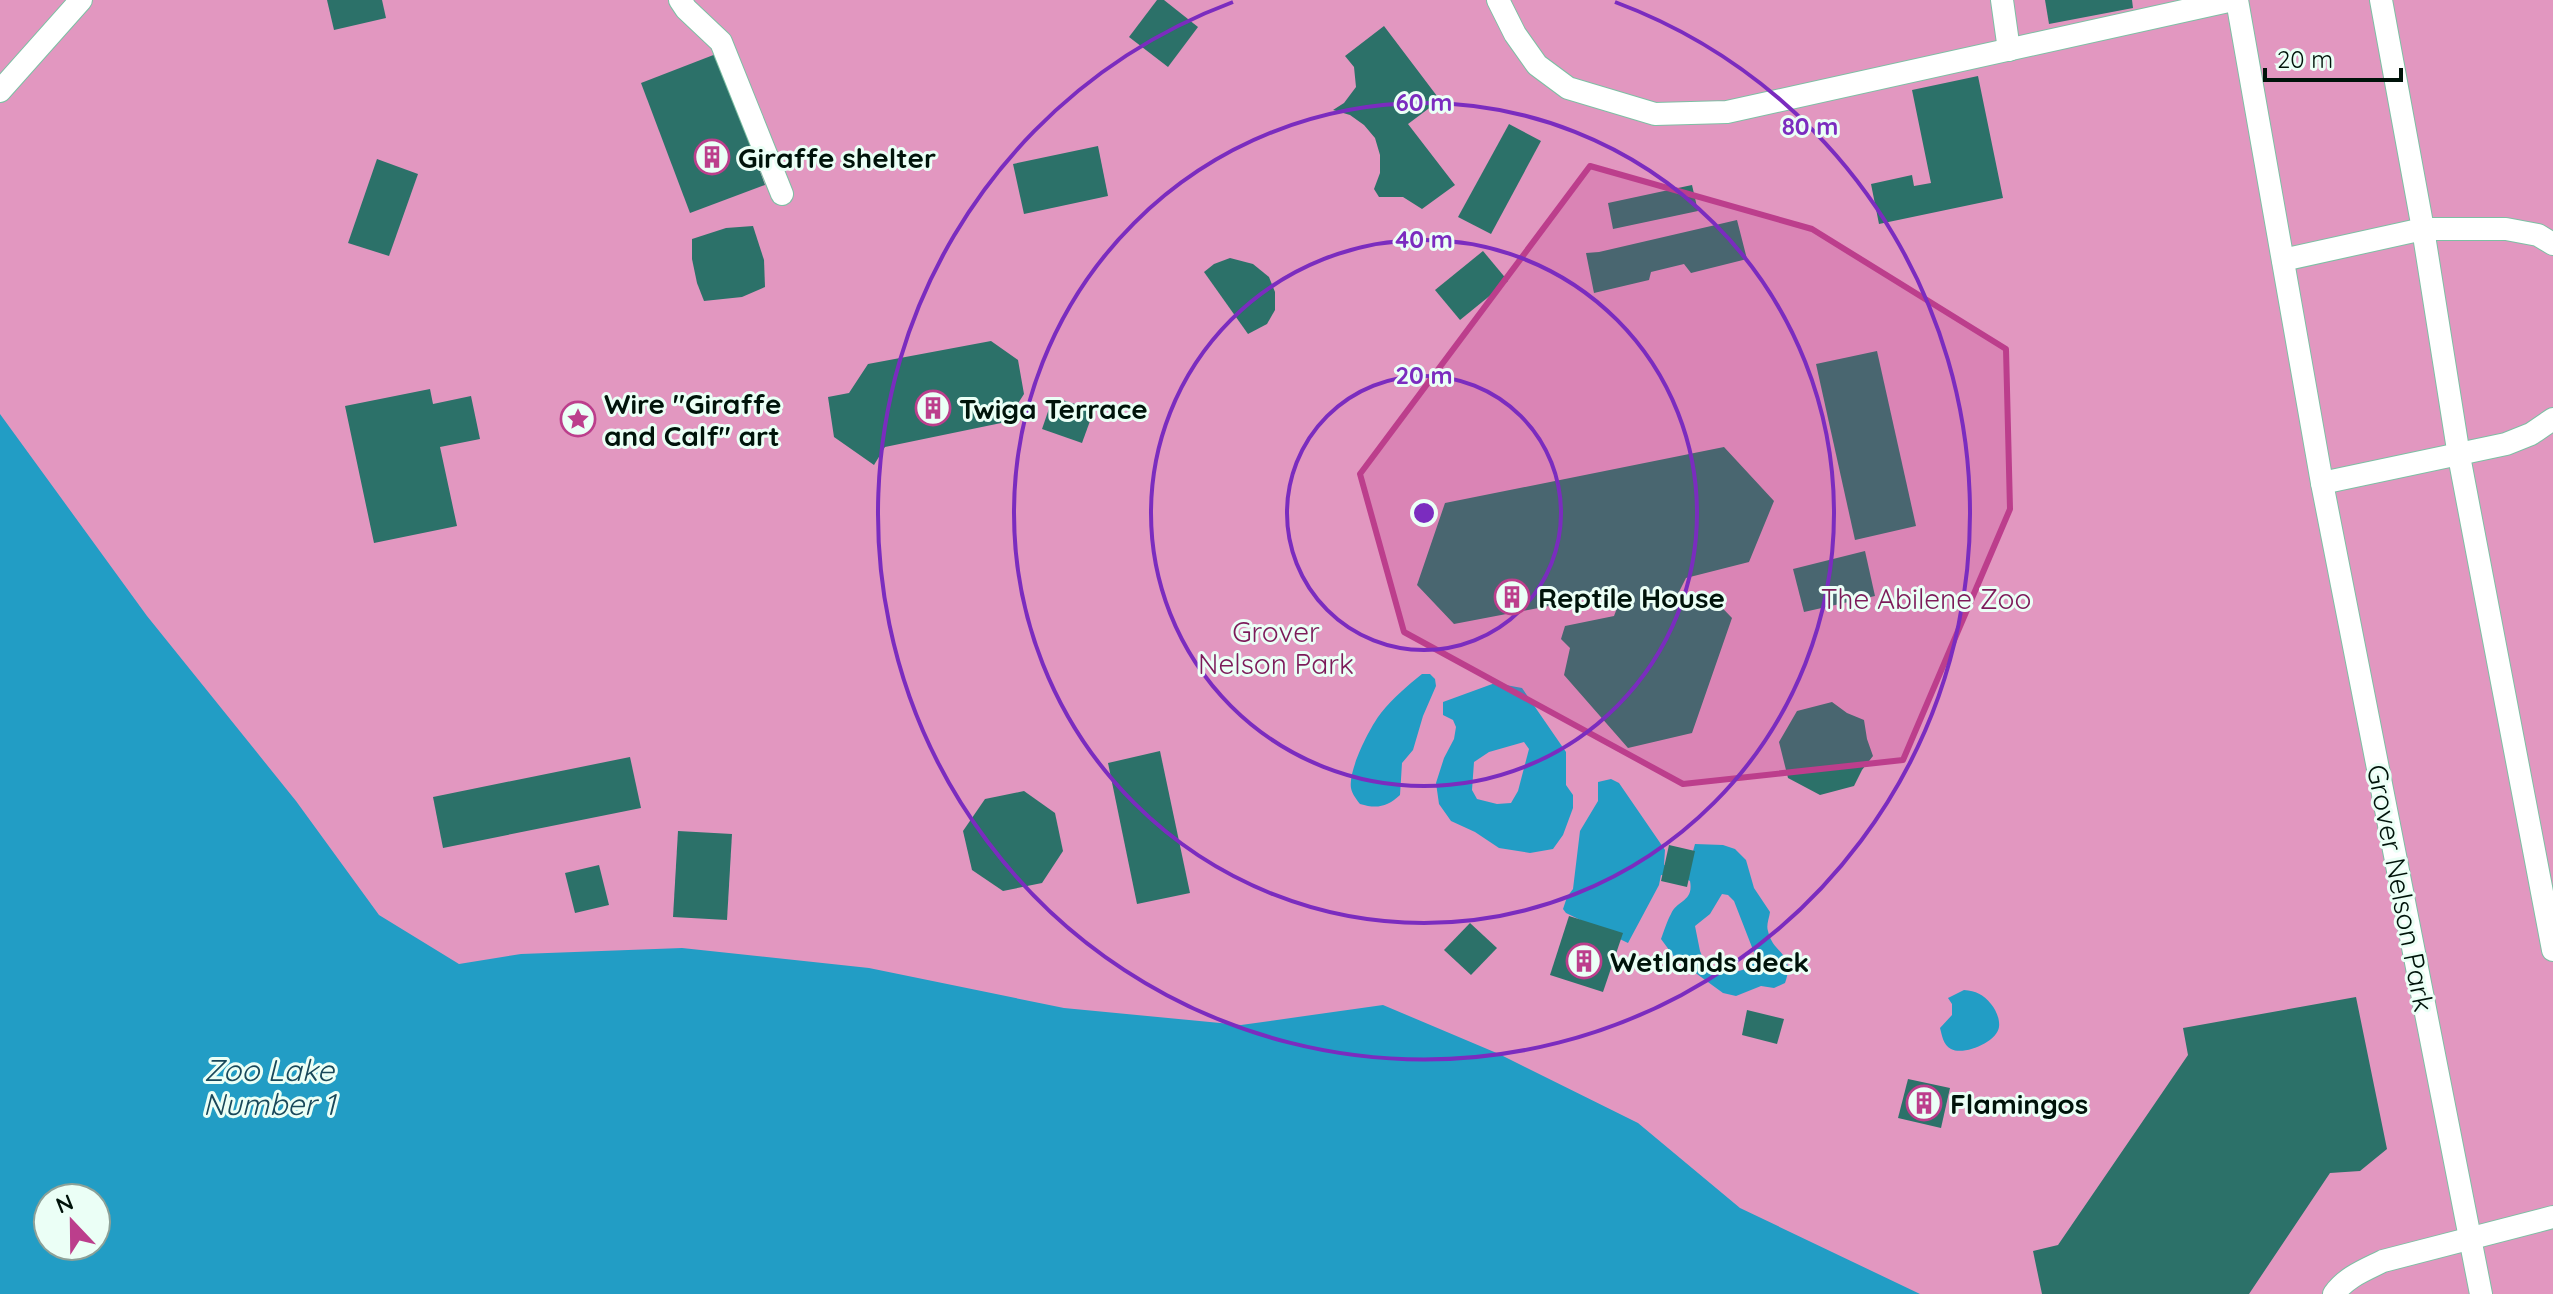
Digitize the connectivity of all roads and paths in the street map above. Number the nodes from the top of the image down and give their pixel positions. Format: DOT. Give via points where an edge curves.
graph roads {
  1 [pos="81,0"];
  2 [pos="680,0"];
  3 [pos="1498,0"];
  4 [pos="2002,0"];
  5 [pos="2235,0"];
  6 [pos="2381,0"];
  7 [pos="2009,50"];
  8 [pos="0,91"];
  9 [pos="782,194"];
  10 [pos="2423,229"];
  11 [pos="2553,244"];
  12 [pos="2283,260"];
  13 [pos="2553,419"];
  14 [pos="2459,456"];
  15 [pos="2322,483"];
  16 [pos="2553,950"];
  17 [pos="2553,1217"];
  18 [pos="2470,1239"];
  19 [pos="2334,1294"];
  20 [pos="2481,1294"];
  1 -- 8 [label="lane"];
  2 -- 9 [label="lane" via="721,42"];
  3 -- 7 [label="lane" via="1537,65 1568,88 1655,114 1727,112"];
  4 -- 7 [label="lane"];
  5 -- 7 [label="lane"];
  5 -- 12 [label="lane, Grover Nelson Park"];
  6 -- 10 [label="lane"];
  10 -- 11 [label="lane" via="2506,229 2538,235"];
  10 -- 12 [label="lane"];
  10 -- 14 [label="lane"];
  12 -- 15 [label="lane, Grover Nelson Park"];
  13 -- 14 [label="lane" via="2506,444"];
  14 -- 15 [label="lane"];
  14 -- 16 [label="lane"];
  15 -- 18 [label="lane, Grover Nelson Park"];
  17 -- 18 [label="lane"];
  18 -- 19 [label="lane" via="2383,1261 2358,1273"];
  18 -- 20 [label="lane, Grover Nelson Park"];
}
